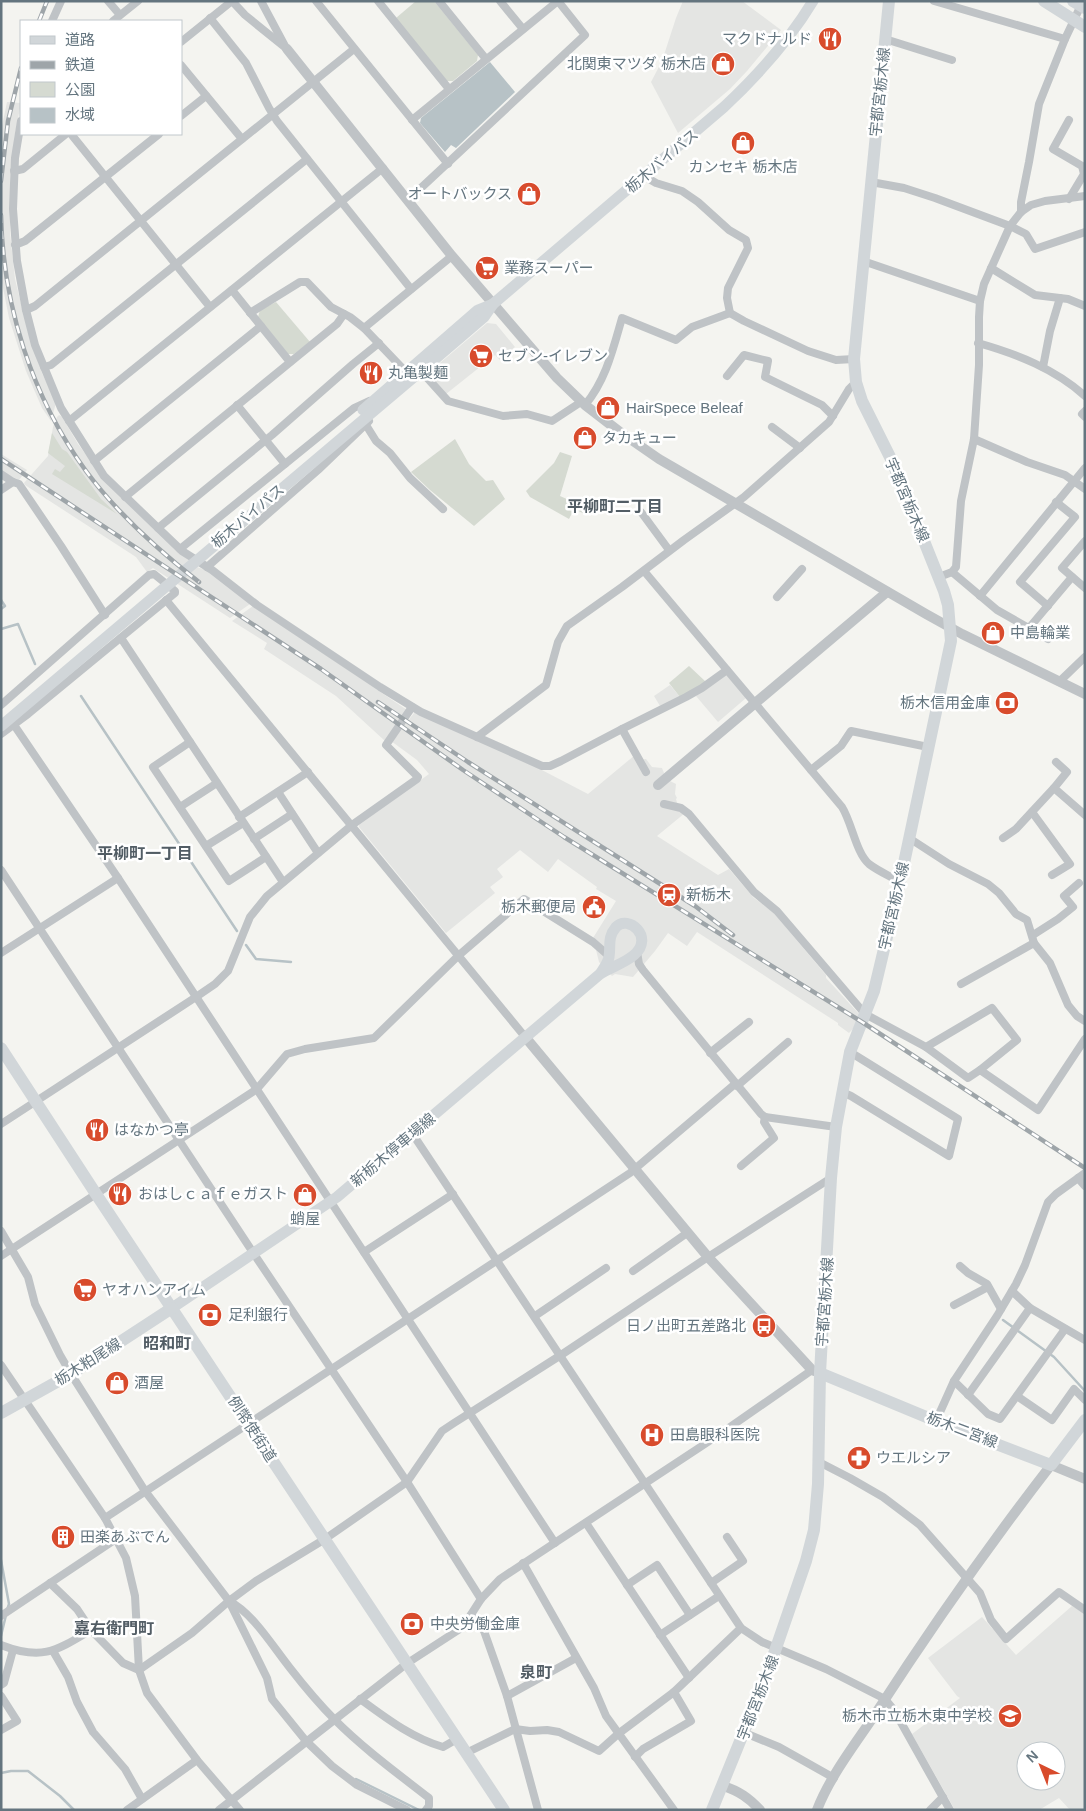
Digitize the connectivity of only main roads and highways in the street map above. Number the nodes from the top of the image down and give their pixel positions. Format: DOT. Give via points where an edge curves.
graph roads {
  1 [pos="813,1"];
  2 [pos="889,1"];
  3 [pos="1044,1"];
  4 [pos="1085,27"];
  5 [pos="493,304"];
  6 [pos="380,400"];
  7 [pos="7,721"];
  8 [pos="600,974"];
  9 [pos="1,1048"];
  10 [pos="172,1308"];
  11 [pos="816,1372"];
  12 [pos="1,1413"];
  13 [pos="1085,1420"];
  14 [pos="501,1809"];
  15 [pos="712,1810"];
  1 -- 5 [label="main road, 栃木バイパス" via="792,32 724,107"];
  2 -- 11 [label="main road, 宇都宮栃木線" via="854,359 856,382 939,577 948,605 950,641 874,991 850,1052 842,1092 836,1126"];
  3 -- 4 [label="main road"];
  5 -- 6 [label="main road, 栃木バイパス" via="484,317 421,371"];
  5 -- 6 [label="main road, 栃木バイパス" via="478,310 406,372"];
  6 -- 7 [label="main road, 栃木バイパス" via="200,560 161,586"];
  8 -- 8 [label="main road" via="607,964 609,939 618,925 628,923 642,935 642,944 637,952"];
  8 -- 10 [label="main road, 新栃木停車場線" via="331,1202"];
  9 -- 10 [label="main road, 例幣使街道"];
  10 -- 12 [label="main road, 栃木粕尾線" via="72,1374"];
  10 -- 14 [label="main road, 例幣使街道"];
  11 -- 13 [label="main road, 栃木二宮線" via="1052,1465"];
  11 -- 15 [label="main road, 宇都宮栃木線" via="819,1462 814,1530 776,1648"];
}
